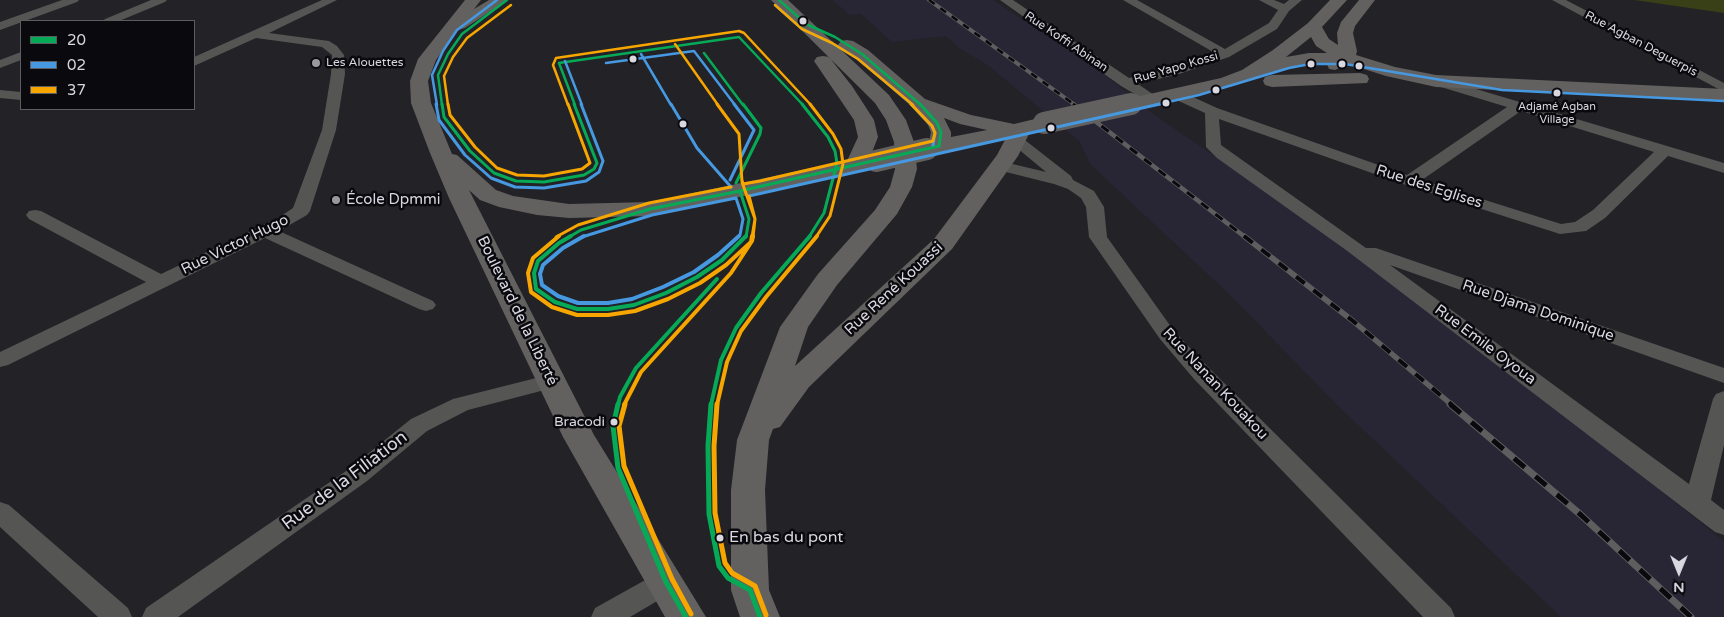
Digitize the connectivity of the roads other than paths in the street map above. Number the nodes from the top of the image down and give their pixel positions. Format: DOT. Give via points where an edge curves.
graph roads {
  1 [pos="73,0"];
  2 [pos="161,0"];
  3 [pos="312,0"];
  4 [pos="473,0"];
  5 [pos="500,0"];
  6 [pos="1006,0"];
  7 [pos="1128,0"];
  8 [pos="1265,0"];
  9 [pos="1296,0"];
  10 [pos="1339,0"];
  11 [pos="1367,0"];
  12 [pos="1558,0"];
  13 [pos="329,1"];
  14 [pos="778,1"];
  15 [pos="1285,9"];
  16 [pos="111,20"];
  17 [pos="0,26"];
  18 [pos="1314,26"];
  19 [pos="809,28"];
  20 [pos="449,31"];
  21 [pos="258,35"];
  22 [pos="1345,39"];
  23 [pos="195,53"];
  24 [pos="1225,54"];
  25 [pos="211,55"];
  26 [pos="20,56"];
  27 [pos="1346,58"];
  28 [pos="195,62"];
  29 [pos="0,64"];
  30 [pos="1385,64"];
  31 [pos="1248,74"];
  32 [pos="1436,81"];
  33 [pos="1126,82"];
  34 [pos="1272,82"];
  35 [pos="1502,84"];
  36 [pos="1724,88"];
  37 [pos="1198,89"];
  38 [pos="0,94"];
  39 [pos="1175,94"];
  40 [pos="1724,95"];
  41 [pos="20,96"];
  42 [pos="1143,101"];
  43 [pos="918,102"];
  44 [pos="1517,107"];
  45 [pos="1212,111"];
  46 [pos="1019,134"];
  47 [pos="933,148"];
  48 [pos="1664,150"];
  49 [pos="441,153"];
  50 [pos="858,165"];
  51 [pos="1000,166"];
  52 [pos="1724,168"];
  53 [pos="1409,181"];
  54 [pos="1074,186"];
  55 [pos="34,215"];
  56 [pos="264,231"];
  57 [pos="1352,246"];
  58 [pos="161,282"];
  59 [pos="426,305"];
  60 [pos="0,360"];
  61 [pos="1724,376"];
  62 [pos="552,381"];
  63 [pos="1724,399"];
  64 [pos="754,440"];
  65 [pos="1697,503"];
  66 [pos="0,512"];
  67 [pos="1724,525"];
  68 [pos="666,582"];
  69 [pos="755,604"];
  70 [pos="118,617"];
  71 [pos="156,617"];
  72 [pos="605,617"];
  73 [pos="686,617"];
  74 [pos="1441,617"];
  1 -- 17 [label="street"];
  2 -- 16 [label="street"];
  3 -- 13 [label="street"];
  4 -- 20 [label="main road, Boulevard de la Liberté"];
  5 -- 20 [label="main road"];
  6 -- 33 [label="street, Rue Koffi Abinan"];
  7 -- 24 [label="street"];
  8 -- 15 [label="street"];
  9 -- 15 [label="street, Rue Yapo Kossi"];
  10 -- 18 [label="main road"];
  11 -- 22 [label="main road" via="1347,25"];
  12 -- 36 [label="street, Rue Agban Deguerpis"];
  13 -- 21 [label="street"];
  14 -- 19 [label="main road"];
  15 -- 24 [label="street, Rue Yapo Kossi" via="1273,26"];
  18 -- 27 [label="main road" via="1322,42"];
  18 -- 31 [label="main road"];
  19 -- 43 [label="main road" via="834,37 862,54"];
  19 -- 50 [label="main road" via="824,64 864,120 868,137"];
  19 -- 64 [label="main road" via="882,99 896,120 904,142 906,169 901,187 885,214 827,280 794,327"];
  20 -- 49 [label="main road, Boulevard de la Liberté" via="427,59 420,82 422,103"];
  21 -- 25 [label="street"];
  21 -- 56 [label="street, Rue Victor Hugo" via="325,44 338,55 329,130 301,211"];
  22 -- 27 [label="main road"];
  22 -- 30 [label="main road" via="1352,47"];
  23 -- 25 [label="street"];
  24 -- 33 [label="street, Rue Yapo Kossi"];
  25 -- 28 [label="street"];
  26 -- 29 [label="street"];
  27 -- 30 [label="main road"];
  27 -- 31 [label="main road" via="1309,58"];
  27 -- 32 [label="main road"];
  27 -- 34 [label="main road" via="1321,70"];
  30 -- 35 [label="main road"];
  31 -- 37 [label="main road"];
  32 -- 34 [label="main road" via="1352,79"];
  32 -- 35 [label="main road"];
  32 -- 44 [label="street"];
  33 -- 42 [label="street, Rue Koffi Abinan"];
  34 -- 37 [label="main road"];
  35 -- 40 [label="main road"];
  37 -- 39 [label="main road"];
  38 -- 41 [label="street"];
  39 -- 42 [label="main road"];
  39 -- 45 [label="street, Rue des Eglises"];
  42 -- 46 [label="main road, bridge" via="1044,123"];
  43 -- 46 [label="main road"];
  43 -- 47 [label="main road" via="941,132"];
  44 -- 48 [label="street"];
  44 -- 53 [label="street"];
  45 -- 53 [label="street, Rue des Eglises"];
  45 -- 57 [label="street, Rue Emile Oyoua" via="1214,147"];
  46 -- 47 [label="main road"];
  46 -- 51 [label="main road, Rue René Kouassi"];
  46 -- 54 [label="street"];
  47 -- 50 [label="main road, bridge"];
  48 -- 52 [label="street"];
  48 -- 53 [label="street, Rue des Eglises" via="1599,214 1571,229 1560,229"];
  49 -- 50 [label="main road" via="488,195 507,202 569,212 650,209"];
  49 -- 62 [label="main road, Boulevard de la Liberté"];
  51 -- 54 [label="street, Rue Nanan Kouakou"];
  51 -- 64 [label="main road, Rue René Kouassi" via="943,244 798,380"];
  54 -- 74 [label="street, Rue Nanan Kouakou" via="1088,195 1095,207 1098,237 1167,335"];
  55 -- 58 [label="street"];
  56 -- 58 [label="street, Rue Victor Hugo"];
  56 -- 59 [label="street"];
  57 -- 61 [label="street, Rue Djama Dominique"];
  57 -- 65 [label="street, Rue Emile Oyoua"];
  58 -- 60 [label="street, Rue Victor Hugo"];
  62 -- 68 [label="main road, Boulevard de la Liberté" via="579,437"];
  62 -- 71 [label="street, Rue de la Filiation" via="461,404 419,425 358,475"];
  63 -- 65 [label="street"];
  64 -- 69 [label="main road" via="748,490"];
  65 -- 67 [label="street, Rue Emile Oyoua"];
  66 -- 70 [label="street"];
  68 -- 72 [label="street"];
  68 -- 73 [label="main road, Boulevard de la Liberté"];
}
